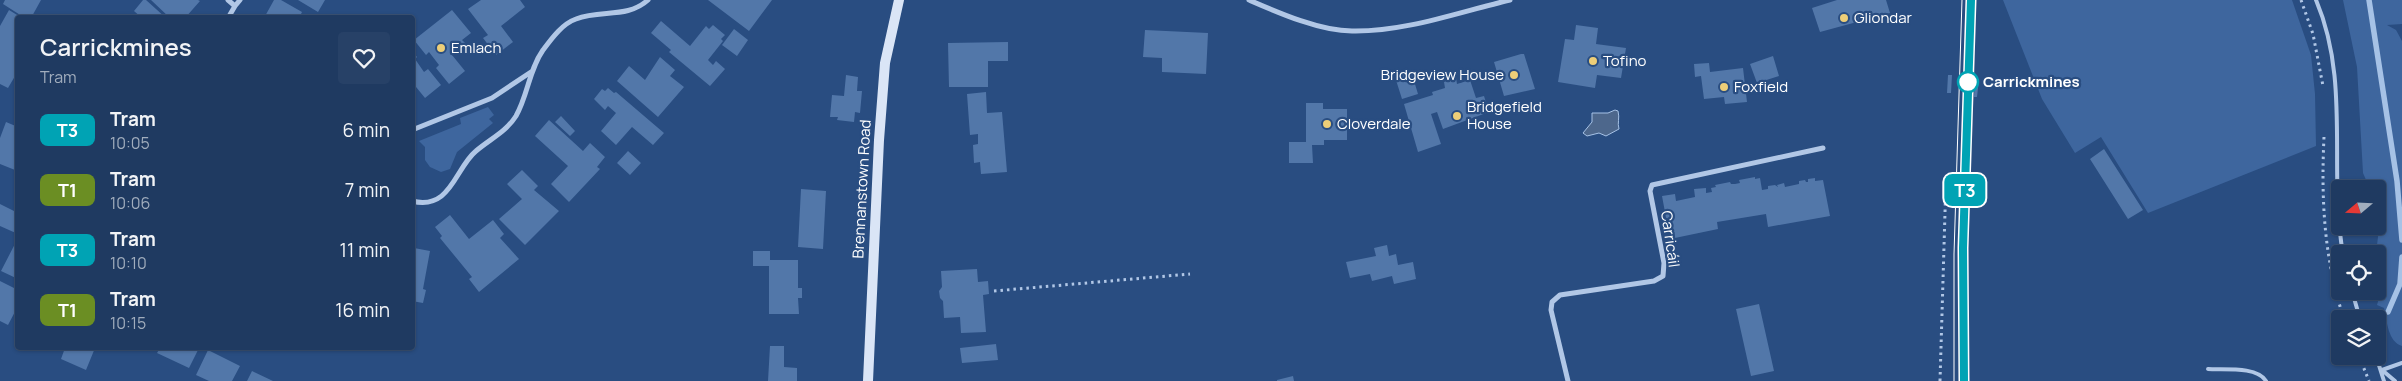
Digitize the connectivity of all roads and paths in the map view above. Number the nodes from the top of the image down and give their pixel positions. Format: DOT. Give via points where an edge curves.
graph roads {
  1 [pos="228,0"];
  2 [pos="240,0"];
  3 [pos="648,0"];
  4 [pos="899,0"];
  5 [pos="1249,0"];
  6 [pos="1510,0"];
  7 [pos="2301,0"];
  8 [pos="2316,0"];
  9 [pos="235,6"];
  10 [pos="230,15"];
  11 [pos="531,71"];
  12 [pos="2323,89"];
  13 [pos="415,129"];
  14 [pos="2324,136"];
  15 [pos="1823,148"];
  16 [pos="1974,180"];
  17 [pos="415,202"];
  18 [pos="2342,245"];
  19 [pos="1190,274"];
  20 [pos="994,291"];
  21 [pos="2341,310"];
  22 [pos="2402,363"];
  23 [pos="2363,365"];
  24 [pos="2380,365"];
  25 [pos="2208,369"];
  26 [pos="2382,370"];
  27 [pos="868,381"];
  28 [pos="1568,381"];
  29 [pos="1940,381"];
  30 [pos="2266,381"];
  31 [pos="2369,381"];
  32 [pos="2384,381"];
  33 [pos="2395,381"];
  1 -- 9 [label="street"];
  2 -- 9 [label="street"];
  3 -- 11 [label="street" via="625,13 591,15 569,23 544,49"];
  4 -- 27 [label="street, Brennanstown Road" via="885,63 880,121"];
  5 -- 6 [label="street" via="1296,20 1351,32 1400,27"];
  7 -- 12 [label="path" via="2313,34"];
  8 -- 18 [label="lane" via="2328,37 2338,99 2336,190"];
  9 -- 10 [label="street"];
  11 -- 13 [label="street" via="492,98"];
  11 -- 17 [label="street" via="526,95 510,125 469,158 446,193 427,202"];
  14 -- 21 [label="path" via="2323,213 2333,281"];
  15 -- 28 [label="street, Carricáil" via="1652,185 1650,191 1664,262 1663,276 1654,281 1560,295 1552,302 1551,310"];
  16 -- 29 [label="path" via="1946,179"];
  19 -- 20 [label="path"];
  22 -- 26 [label="lane"];
  23 -- 31 [label="path"];
  24 -- 26 [label="lane"];
  25 -- 30 [label="lane" via="2255,372"];
  26 -- 32 [label="lane"];
  26 -- 33 [label="lane"];
}
